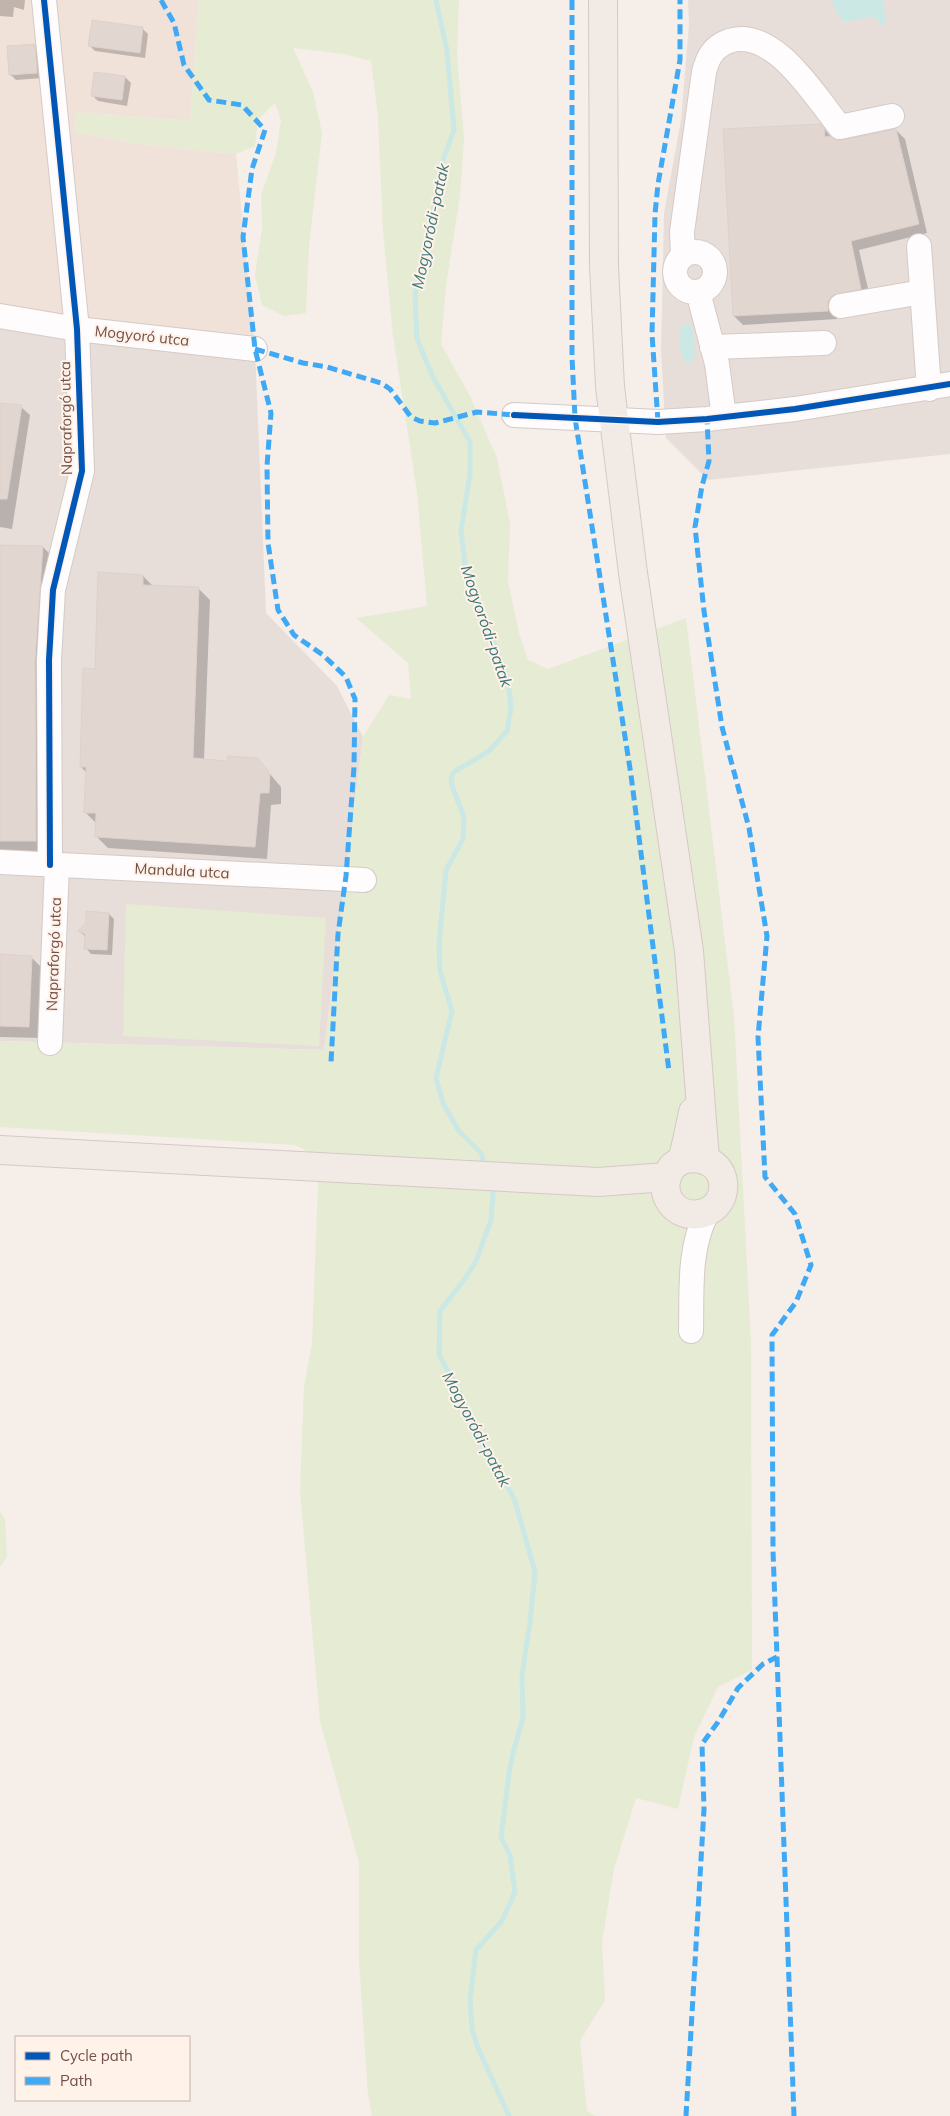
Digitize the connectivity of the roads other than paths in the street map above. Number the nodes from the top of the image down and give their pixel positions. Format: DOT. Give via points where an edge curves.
graph roads {
  1 [pos="44,0"];
  2 [pos="603,0"];
  3 [pos="892,116"];
  4 [pos="919,246"];
  5 [pos="922,292"];
  6 [pos="841,306"];
  7 [pos="0,316"];
  8 [pos="77,329"];
  9 [pos="824,343"];
  10 [pos="712,347"];
  11 [pos="254,349"];
  12 [pos="939,386"];
  13 [pos="514,416"];
  14 [pos="724,417"];
  15 [pos="613,420"];
  16 [pos="0,862"];
  17 [pos="54,865"];
  18 [pos="364,880"];
  19 [pos="50,1043"];
  20 [pos="0,1150"];
  21 [pos="680,1181"];
  22 [pos="707,1213"];
  1 -- 8 [label="street, Napraforgó utca"];
  2 -- 15 [label="main road" via="604,266"];
  3 -- 10 [label="street" via="840,127 790,64 774,51 752,40 732,40 712,52 704,72 682,232 683,256 675,268 680,286 698,292"];
  4 -- 5 [label="street"];
  5 -- 6 [label="street"];
  5 -- 12 [label="street"];
  7 -- 8 [label="street, Mogyoró utca"];
  8 -- 11 [label="street, Mogyoró utca"];
  8 -- 17 [label="street, Napraforgó utca" via="82,471 53,590 49,660"];
  9 -- 10 [label="street"];
  10 -- 14 [label="street"];
  12 -- 14 [label="street"];
  13 -- 15 [label="street"];
  14 -- 15 [label="street" via="658,422"];
  15 -- 21 [label="main road" via="690,951 699,1084"];
  16 -- 17 [label="street, Mandula utca"];
  17 -- 18 [label="street, Mandula utca"];
  17 -- 19 [label="street, Napraforgó utca"];
  20 -- 21 [label="main road" via="598,1182"];
  21 -- 22 [label="main road" via="688,1215"];
  21 -- 22 [label="main road" via="713,1165 723,1181 723,1190 720,1200"];
  21 -- 22 [label="street" via="686,1330 695,1244"];
}
